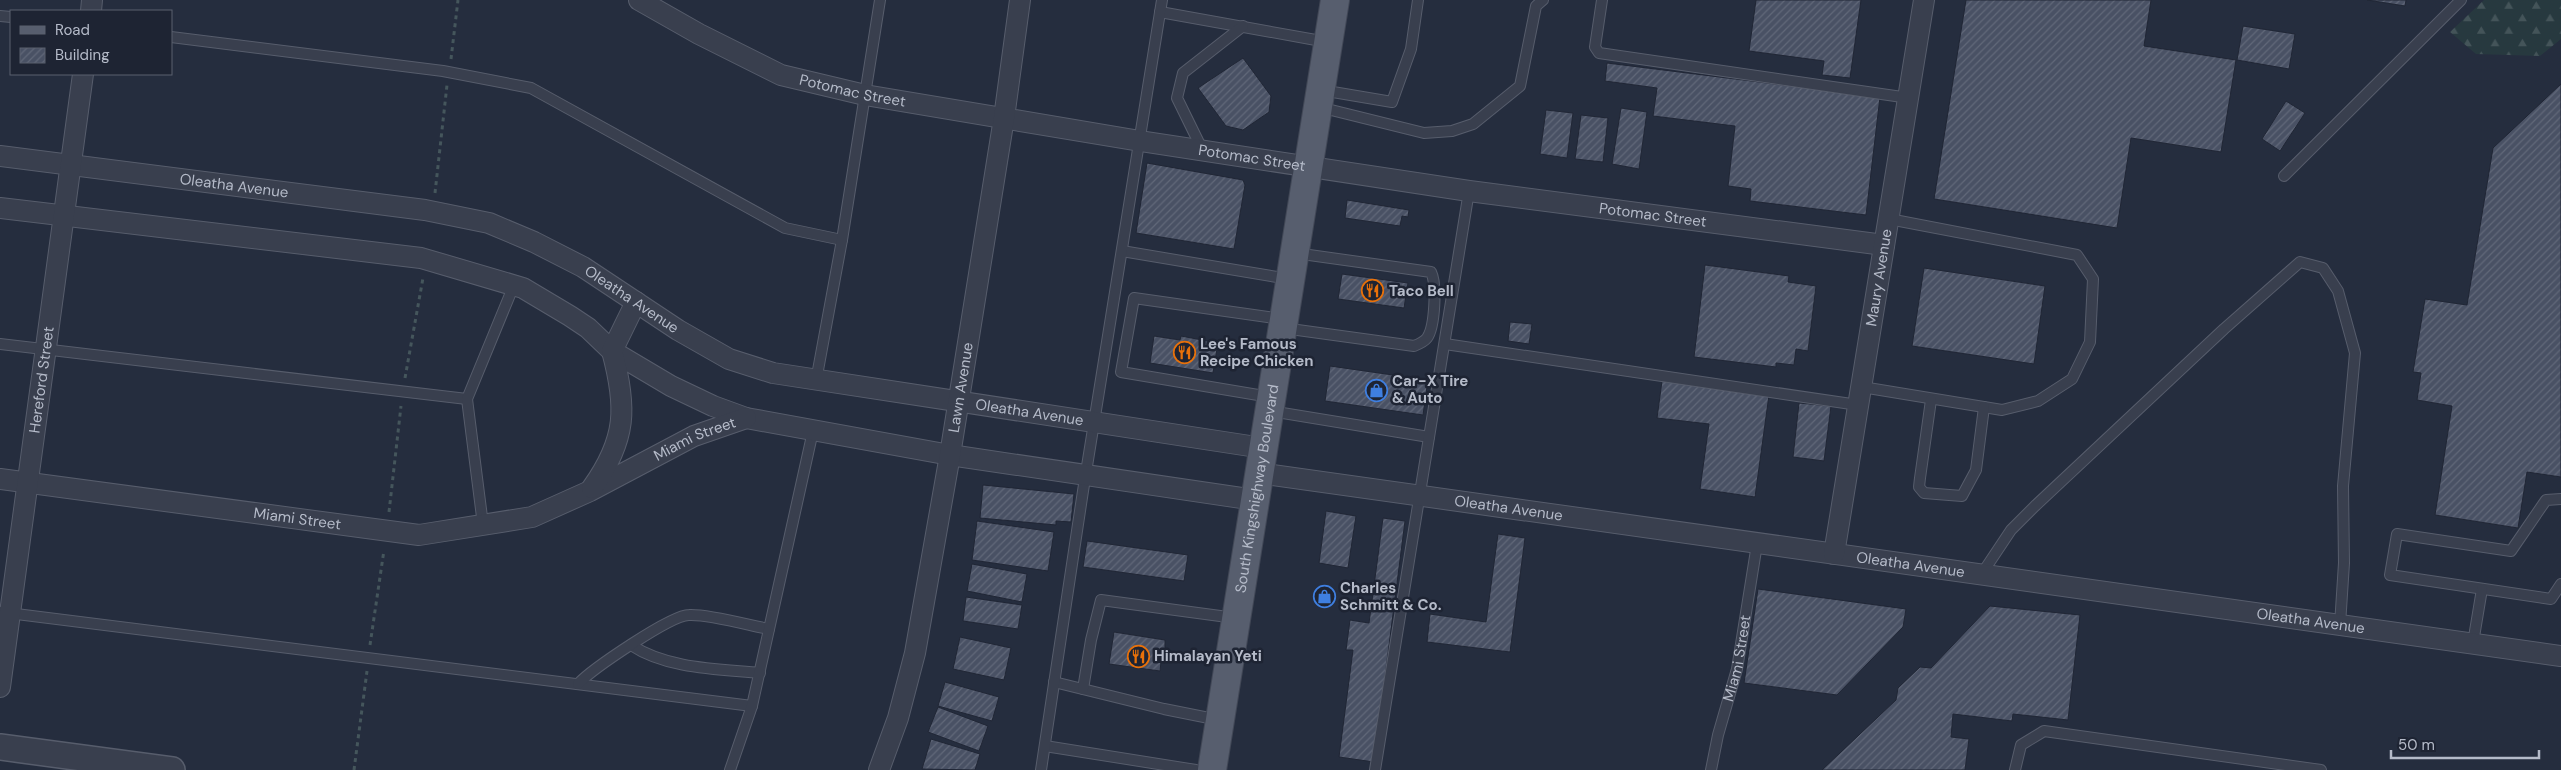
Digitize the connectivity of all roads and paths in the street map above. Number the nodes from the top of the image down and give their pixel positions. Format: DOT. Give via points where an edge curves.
graph roads {
  1 [pos="640,0"];
  2 [pos="880,0"];
  3 [pos="1020,0"];
  4 [pos="1162,0"];
  5 [pos="1335,0"];
  6 [pos="1418,0"];
  7 [pos="1543,0"];
  8 [pos="1602,0"];
  9 [pos="1924,0"];
  10 [pos="2460,0"];
  11 [pos="1160,12"];
  12 [pos="1243,26"];
  13 [pos="172,37"];
  14 [pos="1328,42"];
  15 [pos="83,75"];
  16 [pos="865,95"];
  17 [pos="1319,98"];
  18 [pos="1909,98"];
  19 [pos="1004,118"];
  20 [pos="1140,142"];
  21 [pos="1203,151"];
  22 [pos="0,156"];
  23 [pos="70,165"];
  24 [pos="1308,167"];
  25 [pos="2284,176"];
  26 [pos="1469,191"];
  27 [pos="0,208"];
  28 [pos="64,216"];
  29 [pos="1889,219"];
  30 [pos="842,240"];
  31 [pos="1884,245"];
  32 [pos="1122,251"];
  33 [pos="1292,266"];
  34 [pos="514,285"];
  35 [pos="636,302"];
  36 [pos="1283,324"];
  37 [pos="0,344"];
  38 [pos="1444,344"];
  39 [pos="46,350"];
  40 [pos="612,351"];
  41 [pos="816,381"];
  42 [pos="1860,396"];
  43 [pos="468,399"];
  44 [pos="1931,400"];
  45 [pos="958,401"];
  46 [pos="1270,404"];
  47 [pos="1984,408"];
  48 [pos="746,418"];
  49 [pos="1094,421"];
  50 [pos="813,431"];
  51 [pos="1429,437"];
  52 [pos="950,455"];
  53 [pos="1261,461"];
  54 [pos="1086,475"];
  55 [pos="0,479"];
  56 [pos="28,482"];
  57 [pos="590,491"];
  58 [pos="1420,496"];
  59 [pos="2561,499"];
  60 [pos="1255,500"];
  61 [pos="483,525"];
  62 [pos="1757,544"];
  63 [pos="1834,554"];
  64 [pos="1981,575"];
  65 [pos="2561,584"];
  66 [pos="2482,589"];
  67 [pos="5,613"];
  68 [pos="1236,619"];
  69 [pos="2340,624"];
  70 [pos="769,629"];
  71 [pos="2473,643"];
  72 [pos="631,645"];
  73 [pos="2561,656"];
  74 [pos="760,673"];
  75 [pos="1054,682"];
  76 [pos="578,684"];
  77 [pos="0,687"];
  78 [pos="1083,689"];
  79 [pos="752,706"];
  80 [pos="1220,720"];
  81 [pos="1045,746"];
  82 [pos="0,747"];
  83 [pos="1213,769"];
  84 [pos="172,770"];
  85 [pos="730,770"];
  86 [pos="879,770"];
  87 [pos="1041,770"];
  88 [pos="1375,770"];
  89 [pos="1711,770"];
  90 [pos="2015,770"];
  91 [pos="2321,770"];
  1 -- 16 [label="street, Potomac Street" via="699,34 781,74"];
  2 -- 16 [label="lane"];
  3 -- 19 [label="street, Lawn Avenue"];
  4 -- 11 [label="lane"];
  5 -- 14 [label="main road, South Kingshighway Boulevard"];
  6 -- 17 [label="lane" via="1411,49 1392,102"];
  7 -- 17 [label="lane" via="1536,6 1520,86 1473,124 1452,131 1424,133"];
  8 -- 18 [label="lane" via="1595,47 1600,53"];
  9 -- 18 [label="street, Maury Avenue"];
  10 -- 25 [label="lane"];
  11 -- 12 [label="lane"];
  11 -- 20 [label="lane"];
  12 -- 14 [label="lane"];
  12 -- 21 [label="lane" via="1182,73 1177,98"];
  13 -- 30 [label="lane" via="443,71 531,88 785,228"];
  14 -- 17 [label="main road, South Kingshighway Boulevard"];
  15 -- 23 [label="street, Hereford Street"];
  16 -- 19 [label="street, Potomac Street"];
  16 -- 30 [label="lane"];
  17 -- 24 [label="main road, South Kingshighway Boulevard"];
  18 -- 29 [label="street, Maury Avenue"];
  19 -- 20 [label="street, Potomac Street"];
  19 -- 45 [label="street, Lawn Avenue"];
  20 -- 21 [label="street, Potomac Street"];
  20 -- 32 [label="lane"];
  21 -- 24 [label="street, Potomac Street"];
  22 -- 23 [label="street, Oleatha Avenue"];
  23 -- 28 [label="street, Hereford Street"];
  23 -- 35 [label="street, Oleatha Avenue" via="425,210 489,223 583,267"];
  24 -- 26 [label="street, Potomac Street"];
  24 -- 33 [label="main road, South Kingshighway Boulevard"];
  26 -- 31 [label="street, Potomac Street"];
  26 -- 38 [label="lane"];
  27 -- 28 [label="street"];
  28 -- 34 [label="street" via="421,258"];
  28 -- 39 [label="street, Hereford Street"];
  29 -- 31 [label="street, Maury Avenue"];
  29 -- 47 [label="lane" via="2077,255 2093,278 2090,342 2072,379 2038,401 2002,410"];
  30 -- 41 [label="lane"];
  31 -- 42 [label="street, Maury Avenue"];
  32 -- 33 [label="lane"];
  32 -- 49 [label="lane"];
  33 -- 36 [label="main road, South Kingshighway Boulevard"];
  33 -- 36 [label="lane" via="1424,269 1431,272 1435,289 1431,329 1428,337 1414,346"];
  34 -- 40 [label="street" via="588,328"];
  34 -- 43 [label="lane"];
  35 -- 40 [label="street"];
  35 -- 41 [label="street, Oleatha Avenue" via="729,359 773,373"];
  36 -- 46 [label="main road, South Kingshighway Boulevard"];
  36 -- 46 [label="lane" via="1201,307 1134,298 1121,372 1190,384"];
  37 -- 39 [label="lane"];
  38 -- 42 [label="lane"];
  38 -- 51 [label="lane"];
  39 -- 43 [label="lane"];
  39 -- 56 [label="street, Hereford Street"];
  40 -- 48 [label="street" via="671,386"];
  40 -- 57 [label="street, Miami Street" via="623,406 616,447 606,469"];
  41 -- 45 [label="street, Oleatha Avenue"];
  42 -- 44 [label="lane"];
  42 -- 63 [label="street, Maury Avenue"];
  43 -- 61 [label="lane"];
  44 -- 47 [label="lane"];
  44 -- 47 [label="lane" via="1919,488 1924,493 1962,496 1976,470"];
  45 -- 49 [label="street, Oleatha Avenue"];
  45 -- 52 [label="street, Lawn Avenue"];
  46 -- 51 [label="lane"];
  46 -- 53 [label="main road, South Kingshighway Boulevard"];
  48 -- 50 [label="street"];
  48 -- 57 [label="street, Miami Street" via="694,436"];
  49 -- 53 [label="street, Oleatha Avenue"];
  49 -- 54 [label="lane"];
  50 -- 52 [label="street"];
  50 -- 70 [label="lane"];
  51 -- 58 [label="lane"];
  52 -- 54 [label="street"];
  52 -- 86 [label="street, Lawn Avenue" via="915,653 898,718"];
  53 -- 58 [label="street, Oleatha Avenue"];
  53 -- 60 [label="main road, South Kingshighway Boulevard"];
  54 -- 60 [label="street"];
  54 -- 75 [label="lane"];
  55 -- 56 [label="street, Miami Street"];
  56 -- 61 [label="street, Miami Street" via="419,535"];
  56 -- 67 [label="street, Hereford Street"];
  57 -- 61 [label="street, Miami Street" via="532,517"];
  58 -- 62 [label="street, Oleatha Avenue"];
  58 -- 88 [label="lane"];
  59 -- 66 [label="lane" via="2546,500 2511,551 2397,534 2390,575"];
  60 -- 68 [label="main road, South Kingshighway Boulevard"];
  62 -- 63 [label="street, Oleatha Avenue"];
  62 -- 89 [label="lane, Miami Street" via="1737,669"];
  63 -- 64 [label="street, Oleatha Avenue"];
  64 -- 69 [label="street, Oleatha Avenue"];
  64 -- 69 [label="lane" via="2011,530 2029,512 2300,262 2323,268 2338,291 2355,353 2343,486 2344,563"];
  65 -- 66 [label="lane" via="2551,599"];
  66 -- 71 [label="lane"];
  67 -- 76 [label="lane"];
  67 -- 77 [label="street, Hereford Street"];
  68 -- 78 [label="lane" via="1101,600"];
  68 -- 80 [label="main road, South Kingshighway Boulevard"];
  69 -- 71 [label="street, Oleatha Avenue"];
  70 -- 72 [label="lane" via="688,614"];
  70 -- 74 [label="lane"];
  71 -- 73 [label="street, Oleatha Avenue"];
  72 -- 74 [label="lane" via="642,653 690,666"];
  72 -- 76 [label="lane" via="590,671"];
  74 -- 79 [label="lane"];
  75 -- 78 [label="lane"];
  75 -- 81 [label="lane"];
  76 -- 79 [label="lane"];
  78 -- 80 [label="lane"];
  79 -- 85 [label="lane"];
  80 -- 83 [label="main road, South Kingshighway Boulevard"];
  81 -- 83 [label="lane"];
  81 -- 87 [label="lane"];
  82 -- 84 [label="street"];
  90 -- 91 [label="lane" via="2020,745 2044,731"];
}
